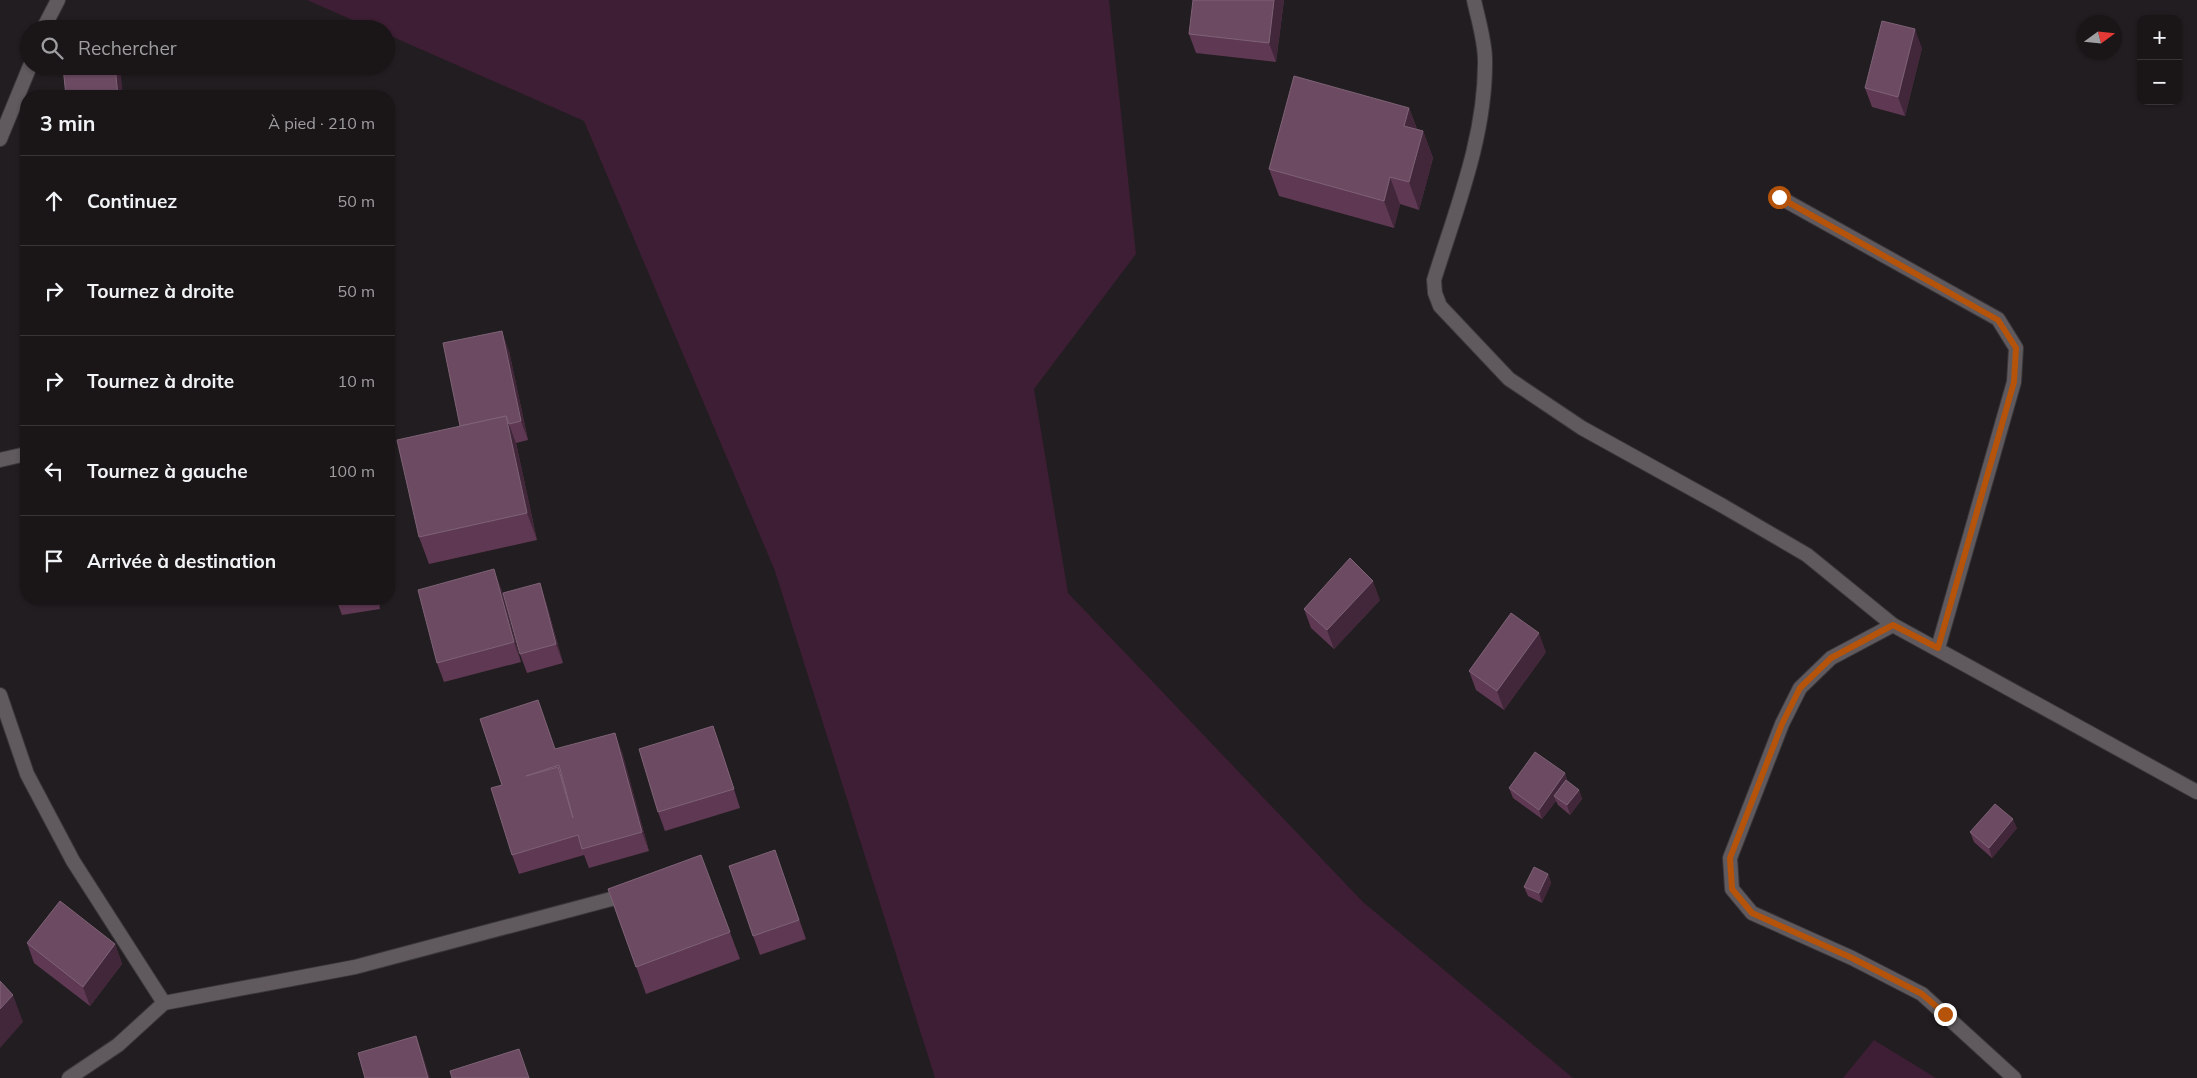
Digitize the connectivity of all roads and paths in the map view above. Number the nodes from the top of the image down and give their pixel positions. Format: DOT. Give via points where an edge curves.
graph roads {
  1 [pos="58,0"];
  2 [pos="1474,0"];
  3 [pos="48,20"];
  4 [pos="25,75"];
  5 [pos="4,113"];
  6 [pos="0,139"];
  7 [pos="1779,197"];
  8 [pos="20,455"];
  9 [pos="0,460"];
  10 [pos="1893,625"];
  11 [pos="1938,648"];
  12 [pos="0,695"];
  13 [pos="2197,792"];
  14 [pos="640,891"];
  15 [pos="164,1003"];
  16 [pos="78,1076"];
  17 [pos="2014,1078"];
  1 -- 3 [label="street"];
  2 -- 10 [label="street" via="1485,58 1484,99 1474,152 1434,280 1440,306 1509,380 1582,428 1806,555"];
  4 -- 5 [label="street"];
  5 -- 6 [label="street"];
  7 -- 11 [label="street" via="1998,320 2016,348 2014,382"];
  8 -- 9 [label="street"];
  10 -- 11 [label="street"];
  10 -- 17 [label="street" via="1831,658 1800,688 1782,724 1730,858 1732,889 1752,913 1922,994"];
  11 -- 13 [label="street"];
  12 -- 15 [label="street" via="27,774 73,860"];
  14 -- 15 [label="street" via="356,968"];
  15 -- 16 [label="street"];
}
